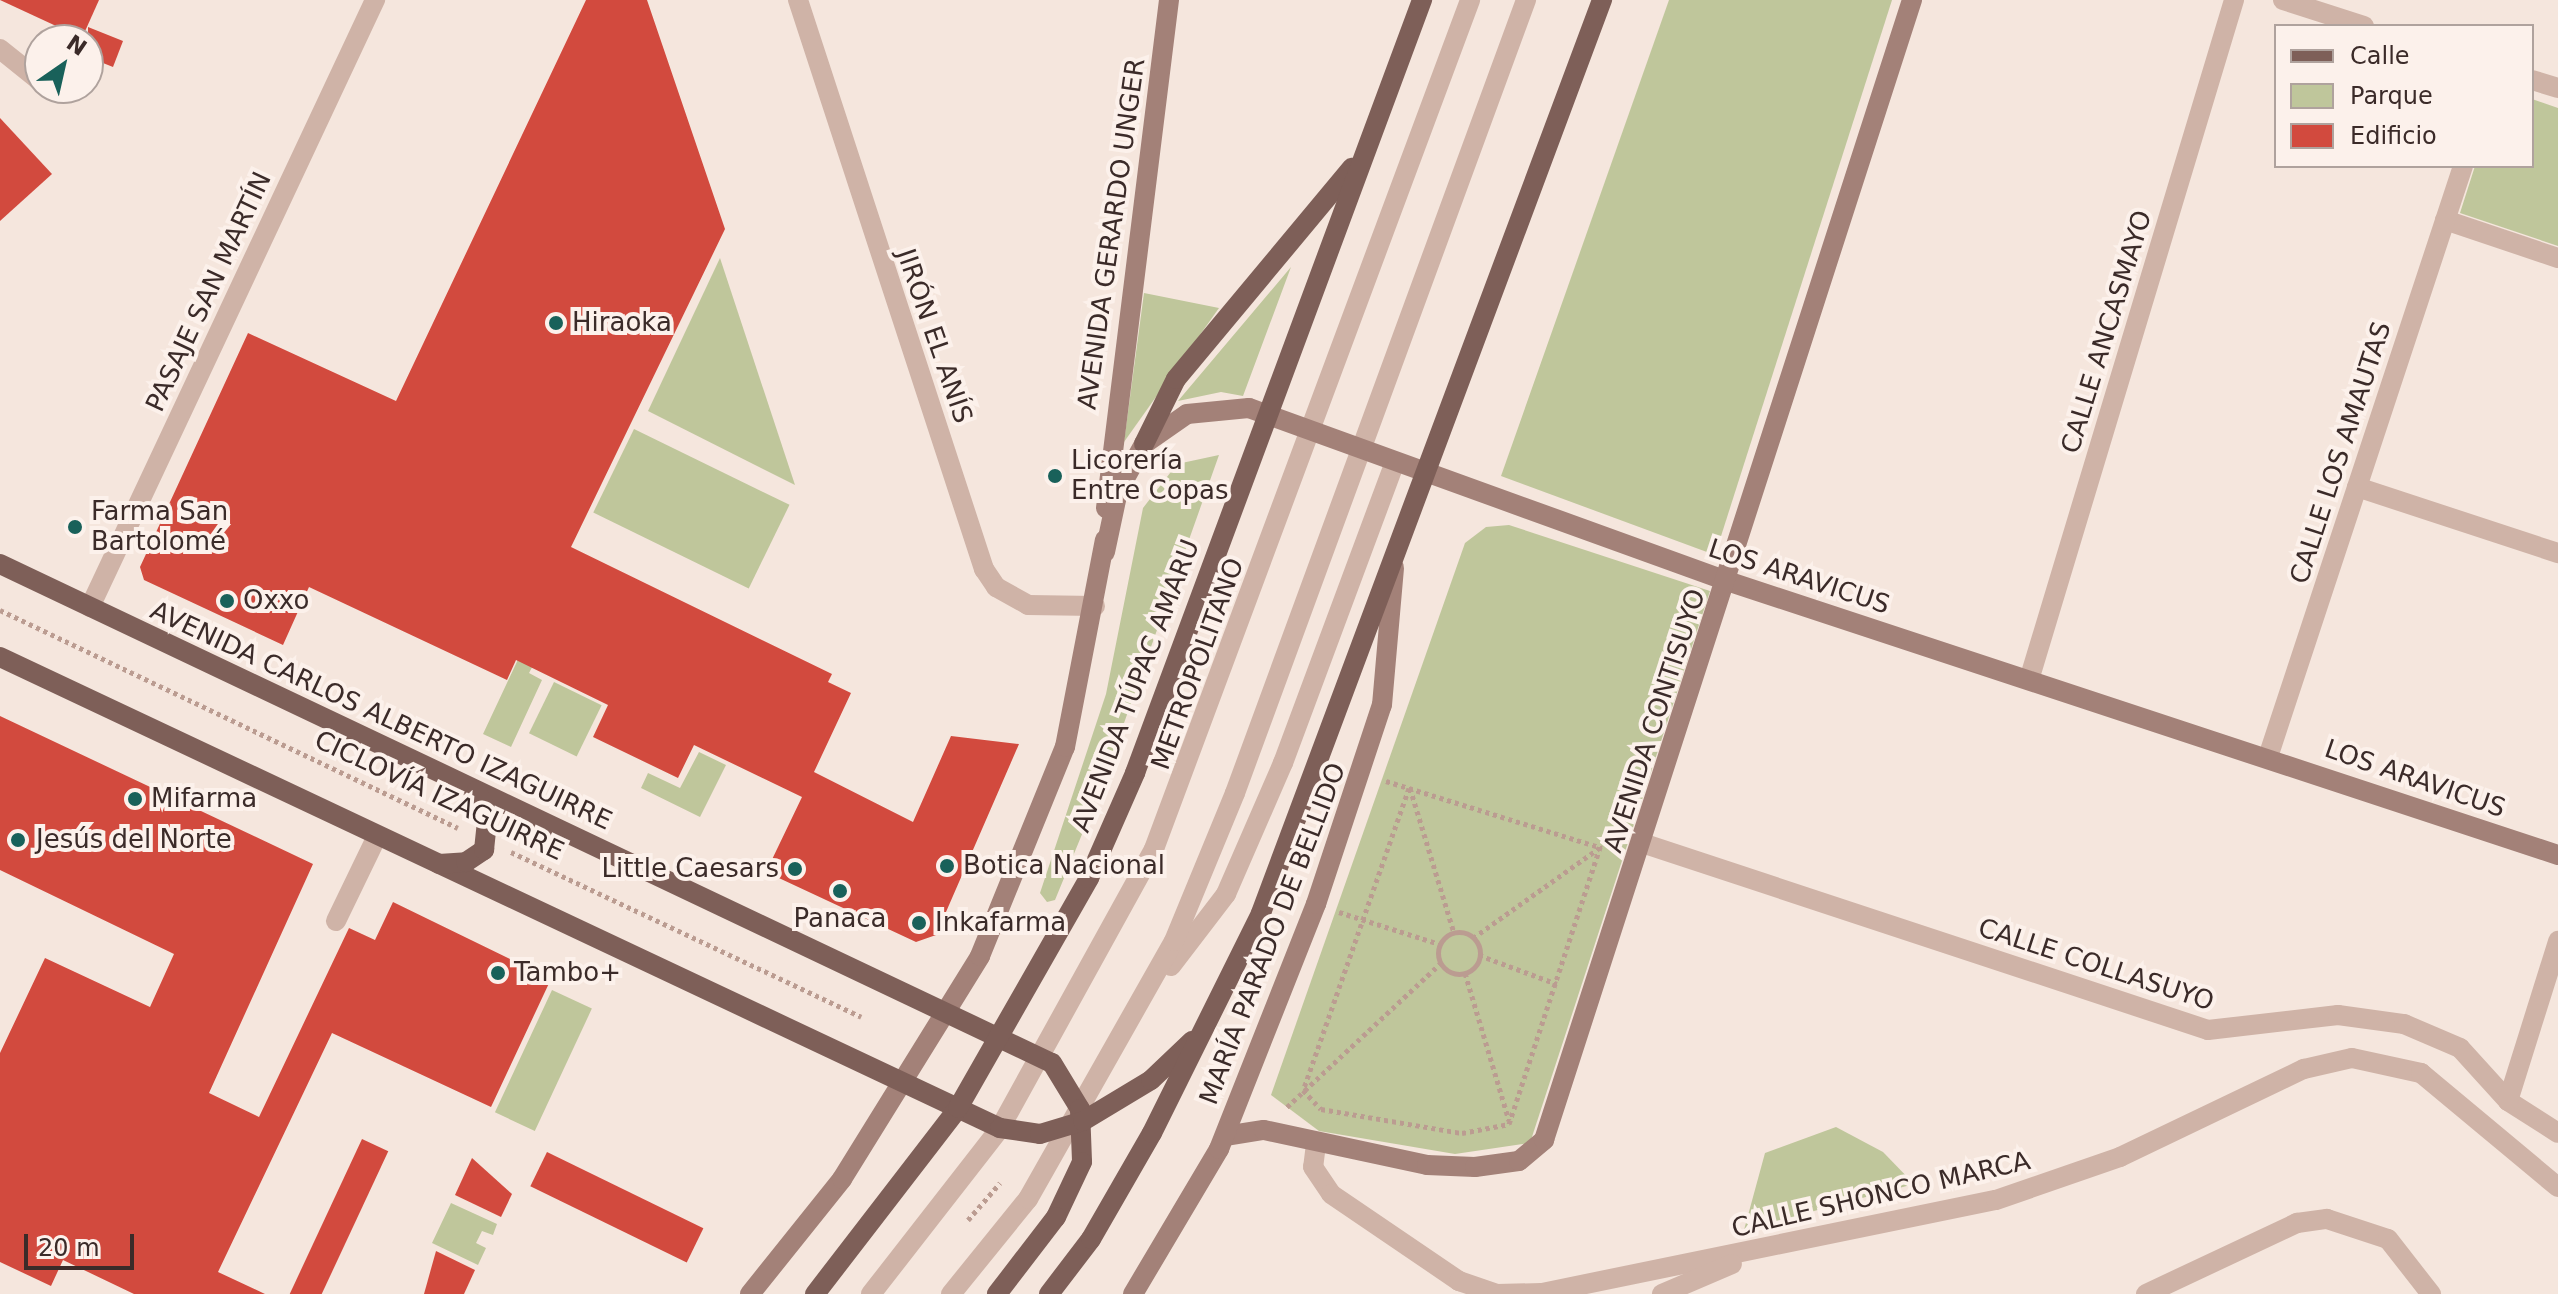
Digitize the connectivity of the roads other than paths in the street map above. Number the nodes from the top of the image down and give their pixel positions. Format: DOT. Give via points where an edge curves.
graph roads {
  1 [pos="375,0"];
  2 [pos="798,0"];
  3 [pos="1169,0"];
  4 [pos="1422,0"];
  5 [pos="1470,0"];
  6 [pos="1526,0"];
  7 [pos="1602,0"];
  8 [pos="1912,0"];
  9 [pos="2234,0"];
  10 [pos="2283,0"];
  11 [pos="2358,24"];
  12 [pos="0,49"];
  13 [pos="24,68"];
  14 [pos="2534,81"];
  15 [pos="2558,88"];
  16 [pos="1366,149"];
  17 [pos="2462,168"];
  18 [pos="2445,220"];
  19 [pos="2558,258"];
  20 [pos="1266,413"];
  21 [pos="1312,430"];
  22 [pos="1144,444"];
  23 [pos="1359,448"];
  24 [pos="1395,462"];
  25 [pos="1429,475"];
  26 [pos="2357,487"];
  27 [pos="1105,552"];
  28 [pos="2558,553"];
  29 [pos="0,564"];
  30 [pos="1394,568"];
  31 [pos="1727,581"];
  32 [pos="1095,606"];
  33 [pos="90,607"];
  34 [pos="0,657"];
  35 [pos="2029,680"];
  36 [pos="2268,757"];
  37 [pos="477,791"];
  38 [pos="377,836"];
  39 [pos="1642,843"];
  40 [pos="2558,855"];
  41 [pos="435,864"];
  42 [pos="336,921"];
  43 [pos="2558,941"];
  44 [pos="1140,1008"];
  45 [pos="947,1012"];
  46 [pos="1206,1025"];
  47 [pos="1002,1038"];
  48 [pos="1044,1058"];
  49 [pos="903,1083"];
  50 [pos="2508,1101"];
  51 [pos="958,1108"];
  52 [pos="1078,1119"];
  53 [pos="1000,1128"];
  54 [pos="2558,1133"];
  55 [pos="1225,1136"];
  56 [pos="1316,1144"];
  57 [pos="2558,1187"];
  58 [pos="1773,1247"];
  59 [pos="1455,1287"];
  60 [pos="750,1294"];
  61 [pos="815,1294"];
  62 [pos="871,1294"];
  63 [pos="951,1294"];
  64 [pos="997,1294"];
  65 [pos="1049,1294"];
  66 [pos="1133,1294"];
  67 [pos="1662,1294"];
  68 [pos="2146,1294"];
  69 [pos="2431,1294"];
  1 -- 33 [label="street, PASAJE SAN MARTÍN"];
  2 -- 32 [label="street, JIRÓN EL ANÍS" via="984,569 996,587 1028,605"];
  3 -- 27 [label="street, AVENIDA GERARDO UNGER" via="1107,461"];
  4 -- 16 [label="main road, AVENIDA TÚPAC AMARU"];
  5 -- 21 [label="street, METROPOLITANO"];
  6 -- 23 [label="street"];
  7 -- 25 [label="main road"];
  8 -- 31 [label="street, AVENIDA CONTISUYO"];
  9 -- 35 [label="street, CALLE ANCASMAYO"];
  10 -- 11 [label="street"];
  12 -- 13 [label="street"];
  14 -- 15 [label="street"];
  16 -- 20 [label="main road, AVENIDA TÚPAC AMARU"];
  16 -- 22 [label="main road" via="1176,379"];
  17 -- 18 [label="street, CALLE LOS AMAUTAS"];
  18 -- 19 [label="street"];
  18 -- 26 [label="street, CALLE LOS AMAUTAS"];
  20 -- 21 [label="street, LOS ARAVICUS"];
  20 -- 22 [label="street, LOS ARAVICUS" via="1203,410 1170,421"];
  20 -- 47 [label="main road, AVENIDA TÚPAC AMARU" via="1135,773 1082,891"];
  21 -- 23 [label="street, LOS ARAVICUS"];
  21 -- 48 [label="street, METROPOLITANO" via="1168,818"];
  22 -- 27 [label="street, LOS ARAVICUS" via="1118,491"];
  23 -- 24 [label="street, LOS ARAVICUS"];
  23 -- 44 [label="street" via="1216,842"];
  24 -- 25 [label="street, LOS ARAVICUS"];
  24 -- 44 [label="street" via="1283,763 1226,894"];
  25 -- 30 [label="main road"];
  25 -- 31 [label="street, LOS ARAVICUS"];
  26 -- 28 [label="street"];
  26 -- 36 [label="street, CALLE LOS AMAUTAS"];
  27 -- 32 [label="street, AVENIDA GERARDO UNGER"];
  29 -- 33 [label="main road, AVENIDA CARLOS ALBERTO IZAGUIRRE"];
  30 -- 46 [label="main road" via="1285,854"];
  30 -- 55 [label="street, MARÍA PARADO DE BELLIDO" via="1382,705 1362,773"];
  31 -- 35 [label="street, LOS ARAVICUS"];
  31 -- 39 [label="street, AVENIDA CONTISUYO"];
  32 -- 45 [label="street, AVENIDA GERARDO UNGER" via="1065,747 980,956"];
  33 -- 37 [label="main road, AVENIDA CARLOS ALBERTO IZAGUIRRE"];
  34 -- 38 [label="main road"];
  35 -- 36 [label="street, LOS ARAVICUS"];
  36 -- 40 [label="street, LOS ARAVICUS"];
  37 -- 41 [label="main road" via="488,813 488,842 466,862"];
  37 -- 45 [label="main road, AVENIDA CARLOS ALBERTO IZAGUIRRE"];
  38 -- 41 [label="main road"];
  38 -- 42 [label="street"];
  39 -- 50 [label="street, CALLE COLLASUYO" via="2208,1030 2338,1015 2404,1024 2460,1048"];
  39 -- 56 [label="street, AVENIDA CONTISUYO" via="1544,1140 1519,1161 1427,1165"];
  41 -- 49 [label="main road"];
  43 -- 50 [label="street"];
  44 -- 52 [label="street"];
  45 -- 47 [label="main road, AVENIDA CARLOS ALBERTO IZAGUIRRE"];
  45 -- 49 [label="street, AVENIDA GERARDO UNGER"];
  46 -- 52 [label="main road" via="1151,1080"];
  46 -- 65 [label="main road" via="1091,1239"];
  47 -- 48 [label="main road, AVENIDA CARLOS ALBERTO IZAGUIRRE"];
  47 -- 51 [label="main road, AVENIDA TÚPAC AMARU"];
  48 -- 52 [label="main road"];
  48 -- 53 [label="street, METROPOLITANO"];
  49 -- 51 [label="main road"];
  49 -- 60 [label="street, AVENIDA GERARDO UNGER" via="842,1179"];
  50 -- 54 [label="street, CALLE COLLASUYO"];
  51 -- 53 [label="main road"];
  51 -- 61 [label="main road, AVENIDA TÚPAC AMARU"];
  52 -- 53 [label="main road" via="1040,1134"];
  52 -- 63 [label="street" via="1028,1199"];
  52 -- 64 [label="main road" via="1072,1188"];
  53 -- 62 [label="street, METROPOLITANO"];
  55 -- 56 [label="street" via="1264,1130"];
  55 -- 66 [label="street, MARÍA PARADO DE BELLIDO"];
  56 -- 59 [label="street, CALLE SHONCO MARCA" via="1313,1167 1331,1194"];
  57 -- 58 [label="street, CALLE SHONCO MARCA" via="2421,1073 2352,1058 2304,1069 2059,1181"];
  58 -- 59 [label="street, CALLE SHONCO MARCA" via="1542,1293 1497,1294"];
  58 -- 67 [label="street"];
  68 -- 69 [label="street" via="2297,1223 2327,1219 2388,1239"];
}
